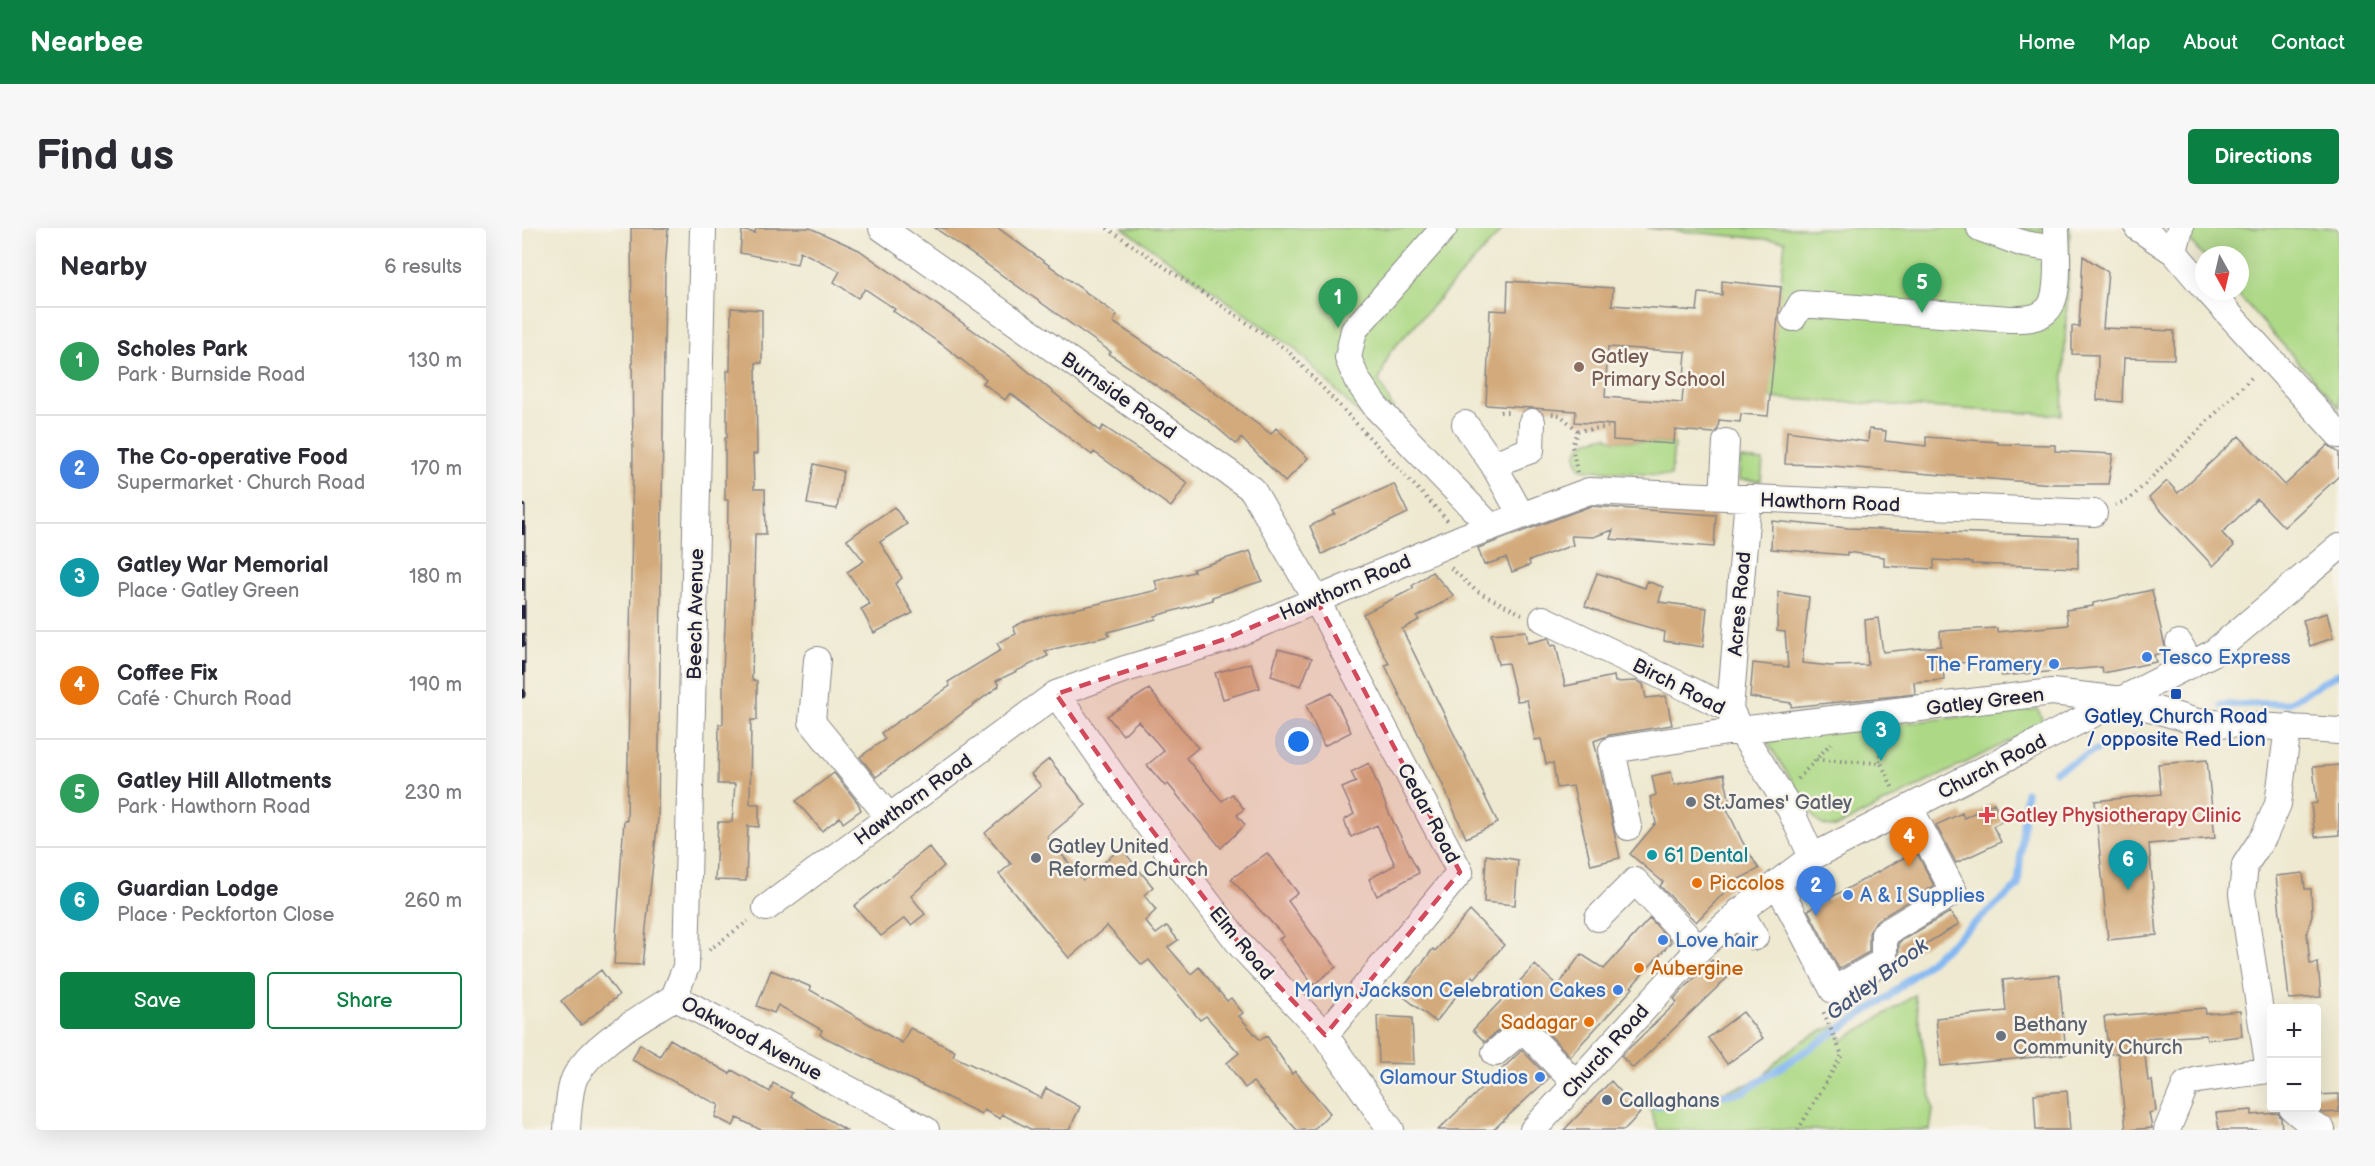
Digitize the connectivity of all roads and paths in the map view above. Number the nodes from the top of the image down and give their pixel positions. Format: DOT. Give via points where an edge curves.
graph roads {
  1 [pos="703,228"];
  2 [pos="882,228"];
  3 [pos="1107,228"];
  4 [pos="1444,228"];
  5 [pos="1980,228"];
  6 [pos="2138,228"];
  7 [pos="2056,239"];
  8 [pos="2177,240"];
  9 [pos="2195,271"];
  10 [pos="2216,300"];
  11 [pos="1793,318"];
  12 [pos="2269,360"];
  13 [pos="1532,422"];
  14 [pos="1465,424"];
  15 [pos="1608,427"];
  16 [pos="2339,435"];
  17 [pos="1726,442"];
  18 [pos="1493,464"];
  19 [pos="1584,492"];
  20 [pos="1723,497"];
  21 [pos="1748,498"];
  22 [pos="2094,513"];
  23 [pos="1521,515"];
  24 [pos="1491,527"];
  25 [pos="1464,537"];
  26 [pos="2339,547"];
  27 [pos="1433,550"];
  28 [pos="1316,599"];
  29 [pos="1543,619"];
  30 [pos="817,660"];
  31 [pos="1056,694"];
  32 [pos="2123,700"];
  33 [pos="1852,717"];
  34 [pos="1735,720"];
  35 [pos="2288,727"];
  36 [pos="2339,731"];
  37 [pos="1816,760"];
  38 [pos="1782,796"];
  39 [pos="1906,809"];
  40 [pos="889,817"];
  41 [pos="1629,827"];
  42 [pos="1812,856"];
  43 [pos="1777,883"];
  44 [pos="766,908"];
  45 [pos="1740,911"];
  46 [pos="1598,918"];
  47 [pos="1755,938"];
  48 [pos="1699,949"];
  49 [pos="686,967"];
  50 [pos="674,997"];
  51 [pos="1828,1022"];
  52 [pos="1325,1035"];
  53 [pos="1495,1053"];
  54 [pos="2268,1058"];
  55 [pos="2267,1074"];
  56 [pos="1576,1083"];
  57 [pos="2298,1112"];
  58 [pos="567,1130"];
  59 [pos="927,1130"];
  60 [pos="1390,1130"];
  61 [pos="1533,1130"];
  62 [pos="1798,1130"];
  63 [pos="2167,1130"];
  64 [pos="2322,1130"];
  1 -- 49 [label="street, Beech Avenue"];
  2 -- 28 [label="street, Burnside Road" via="1252,489"];
  3 -- 25 [label="path" via="1287,350"];
  4 -- 24 [label="street" via="1354,330 1348,358 1357,380 1376,406"];
  5 -- 7 [label="street" via="2024,244"];
  6 -- 8 [label="street"];
  7 -- 11 [label="street" via="2053,303 2038,316 2010,319 1801,304"];
  8 -- 9 [label="street"];
  10 -- 12 [label="street"];
  12 -- 16 [label="street"];
  12 -- 22 [label="path" via="2130,499"];
  13 -- 18 [label="street" via="1531,450"];
  14 -- 18 [label="street"];
  15 -- 19 [label="path" via="1578,431 1572,446"];
  17 -- 20 [label="street"];
  18 -- 23 [label="street"];
  19 -- 20 [label="street, Hawthorn Road"];
  19 -- 23 [label="street, Hawthorn Road"];
  20 -- 21 [label="street, Hawthorn Road"];
  21 -- 22 [label="street, Hawthorn Road"];
  21 -- 34 [label="street, Acres Road"];
  23 -- 24 [label="street, Hawthorn Road"];
  24 -- 25 [label="street, Hawthorn Road"];
  25 -- 27 [label="street, Hawthorn Road"];
  26 -- 32 [label="street, Church Road" via="2213,653 2185,654"];
  27 -- 28 [label="street, Hawthorn Road"];
  27 -- 29 [label="path" via="1476,591 1513,610"];
  28 -- 31 [label="street, Hawthorn Road" via="1225,639"];
  28 -- 52 [label="street, Cedar Road" via="1460,872"];
  29 -- 34 [label="street, Birch Road"];
  30 -- 40 [label="street" via="812,722"];
  31 -- 40 [label="street, Hawthorn Road"];
  31 -- 52 [label="street, Elm Road" via="1142,817 1242,947"];
  32 -- 33 [label="street, Gatley Green" via="2052,692"];
  32 -- 35 [label="street, Gatley Green" via="2197,722"];
  32 -- 39 [label="street, Church Road"];
  33 -- 34 [label="street, Gatley Green"];
  33 -- 37 [label="path"];
  34 -- 38 [label="street, Birch Road"];
  34 -- 41 [label="street, Gatley Green" via="1612,750"];
  35 -- 36 [label="street, Gatley Green"];
  35 -- 54 [label="street" via="2278,804 2245,865 2242,894"];
  37 -- 38 [label="path"];
  37 -- 39 [label="path" via="1881,763"];
  38 -- 42 [label="street, Birch Road"];
  39 -- 42 [label="street, Church Road"];
  39 -- 43 [label="street" via="1954,892 1884,934 1884,962 1833,990"];
  40 -- 44 [label="street, Hawthorn Road"];
  42 -- 43 [label="street, Church Road"];
  43 -- 45 [label="street, Church Road"];
  44 -- 49 [label="path"];
  45 -- 47 [label="street"];
  45 -- 48 [label="street, Church Road"];
  46 -- 48 [label="street" via="1635,882"];
  48 -- 56 [label="street, Church Road"];
  49 -- 50 [label="street, Beech Avenue"];
  50 -- 58 [label="street, Oakwood Avenue" via="597,1049 575,1076"];
  50 -- 59 [label="street, Oakwood Avenue"];
  51 -- 62 [label="path" via="1842,1054"];
  52 -- 60 [label="street, Elm Road"];
  53 -- 56 [label="street" via="1523,1029"];
  55 -- 63 [label="street" via="2186,1084"];
  56 -- 61 [label="street, Church Road"];
  57 -- 64 [label="street"];
}
